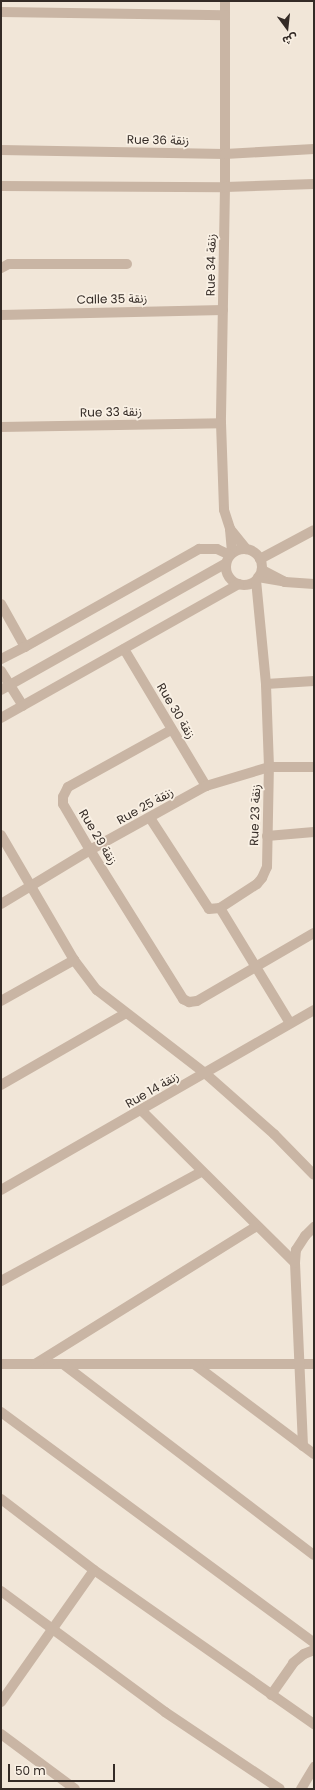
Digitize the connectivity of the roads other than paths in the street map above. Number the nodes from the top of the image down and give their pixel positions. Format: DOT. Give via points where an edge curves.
graph roads {
  1 [pos="225,1"];
  2 [pos="1,12"];
  3 [pos="225,15"];
  4 [pos="314,149"];
  5 [pos="1,150"];
  6 [pos="225,154"];
  7 [pos="314,184"];
  8 [pos="1,186"];
  9 [pos="225,187"];
  10 [pos="127,264"];
  11 [pos="1,268"];
  12 [pos="223,310"];
  13 [pos="1,315"];
  14 [pos="221,423"];
  15 [pos="1,427"];
  16 [pos="230,529"];
  17 [pos="314,530"];
  18 [pos="246,549"];
  19 [pos="229,557"];
  20 [pos="260,558"];
  21 [pos="258,576"];
  22 [pos="239,584"];
  23 [pos="314,584"];
  24 [pos="1,604"];
  25 [pos="26,647"];
  26 [pos="124,649"];
  27 [pos="1,659"];
  28 [pos="1,671"];
  29 [pos="314,681"];
  30 [pos="266,684"];
  31 [pos="6,688"];
  32 [pos="23,706"];
  33 [pos="1,718"];
  34 [pos="171,730"];
  35 [pos="269,767"];
  36 [pos="314,767"];
  37 [pos="206,786"];
  38 [pos="150,818"];
  39 [pos="314,832"];
  40 [pos="1,835"];
  41 [pos="267,836"];
  42 [pos="90,850"];
  43 [pos="31,886"];
  44 [pos="1,904"];
  45 [pos="220,908"];
  46 [pos="314,933"];
  47 [pos="74,960"];
  48 [pos="255,966"];
  49 [pos="1,1001"];
  50 [pos="314,1010"];
  51 [pos="126,1012"];
  52 [pos="290,1023"];
  53 [pos="206,1074"];
  54 [pos="1,1085"];
  55 [pos="141,1110"];
  56 [pos="201,1172"];
  57 [pos="314,1175"];
  58 [pos="1,1190"];
  59 [pos="255,1227"];
  60 [pos="314,1227"];
  61 [pos="295,1263"];
  62 [pos="1,1281"];
  63 [pos="1,1364"];
  64 [pos="35,1364"];
  65 [pos="63,1364"];
  66 [pos="194,1364"];
  67 [pos="300,1364"];
  68 [pos="314,1364"];
  69 [pos="1,1412"];
  70 [pos="303,1446"];
  71 [pos="314,1454"];
  72 [pos="1,1499"];
  73 [pos="314,1555"];
  74 [pos="94,1570"];
  75 [pos="1,1591"];
  76 [pos="53,1630"];
  77 [pos="314,1643"];
  78 [pos="314,1650"];
  79 [pos="271,1695"];
  80 [pos="1,1702"];
  81 [pos="314,1724"];
  82 [pos="1,1734"];
  83 [pos="314,1767"];
  84 [pos="74,1789"];
  85 [pos="280,1789"];
  86 [pos="301,1789"];
  1 -- 3 [label="street, Rue 34 زنقة"];
  2 -- 3 [label="street"];
  3 -- 6 [label="street, Rue 34 زنقة"];
  4 -- 6 [label="street, Rue 36 زنقة"];
  5 -- 6 [label="street, Rue 36 زنقة"];
  6 -- 9 [label="street, Rue 34 زنقة"];
  7 -- 9 [label="street"];
  8 -- 9 [label="street"];
  9 -- 12 [label="street, Rue 34 زنقة"];
  10 -- 11 [label="street" via="9,264"];
  12 -- 13 [label="street, Calle 35 زنقة"];
  12 -- 14 [label="street, Rue 34 زنقة"];
  14 -- 15 [label="street, Rue 33 زنقة"];
  14 -- 16 [label="street, Rue 34 زنقة" via="224,510"];
  16 -- 18 [label="street"];
  16 -- 19 [label="street"];
  17 -- 20 [label="street"];
  18 -- 19 [label="street"];
  18 -- 20 [label="street"];
  19 -- 22 [label="street" via="229,577"];
  19 -- 25 [label="street" via="217,549 199,549"];
  19 -- 31 [label="street"];
  20 -- 21 [label="street"];
  21 -- 22 [label="street"];
  21 -- 23 [label="street" via="285,582"];
  21 -- 30 [label="street, Rue 23 زنقة"];
  22 -- 26 [label="street"];
  24 -- 25 [label="street"];
  25 -- 27 [label="street"];
  26 -- 32 [label="street"];
  26 -- 34 [label="street, Rue 30 زنقة"];
  28 -- 31 [label="street"];
  29 -- 30 [label="street"];
  30 -- 35 [label="street, Rue 23 زنقة"];
  31 -- 32 [label="street"];
  32 -- 33 [label="street"];
  34 -- 37 [label="street, Rue 30 زنقة"];
  34 -- 42 [label="street, Rue 29 زنقة" via="68,787 63,804"];
  35 -- 36 [label="street, Rue 25 زنقة"];
  35 -- 37 [label="street, Rue 25 زنقة"];
  35 -- 41 [label="street, Rue 23 زنقة"];
  37 -- 38 [label="street, Rue 25 زنقة"];
  38 -- 42 [label="street, Rue 25 زنقة"];
  38 -- 45 [label="street" via="204,906 209,909"];
  39 -- 41 [label="street"];
  40 -- 43 [label="street"];
  41 -- 45 [label="street, Rue 23 زنقة" via="267,867 262,878"];
  42 -- 43 [label="street, Rue 25 زنقة"];
  42 -- 48 [label="street, Rue 29 زنقة" via="183,999 189,1002 196,1001"];
  43 -- 44 [label="street, Rue 25 زنقة"];
  43 -- 47 [label="street"];
  45 -- 48 [label="street"];
  46 -- 48 [label="street"];
  47 -- 49 [label="street"];
  47 -- 51 [label="street" via="97,990"];
  48 -- 52 [label="street"];
  50 -- 52 [label="street, Rue 14 زنقة"];
  51 -- 53 [label="street"];
  51 -- 54 [label="street"];
  52 -- 53 [label="street, Rue 14 زنقة"];
  53 -- 55 [label="street, Rue 14 زنقة"];
  53 -- 57 [label="street" via="274,1134"];
  55 -- 56 [label="street"];
  55 -- 58 [label="street, Rue 14 زنقة"];
  56 -- 59 [label="street"];
  56 -- 62 [label="street"];
  59 -- 61 [label="street"];
  59 -- 64 [label="street"];
  60 -- 61 [label="street" via="304,1236 296,1250"];
  61 -- 67 [label="street"];
  63 -- 64 [label="street"];
  64 -- 65 [label="street"];
  65 -- 66 [label="street"];
  65 -- 73 [label="street"];
  66 -- 67 [label="street"];
  66 -- 70 [label="street"];
  67 -- 68 [label="street"];
  67 -- 70 [label="street"];
  69 -- 77 [label="street"];
  70 -- 71 [label="street"];
  72 -- 74 [label="street"];
  74 -- 76 [label="street"];
  74 -- 79 [label="street"];
  75 -- 76 [label="street"];
  76 -- 80 [label="street"];
  76 -- 85 [label="street" via="165,1712"];
  78 -- 79 [label="street" via="304,1654 293,1664"];
  79 -- 81 [label="street"];
  82 -- 84 [label="street"];
  83 -- 86 [label="street"];
}
